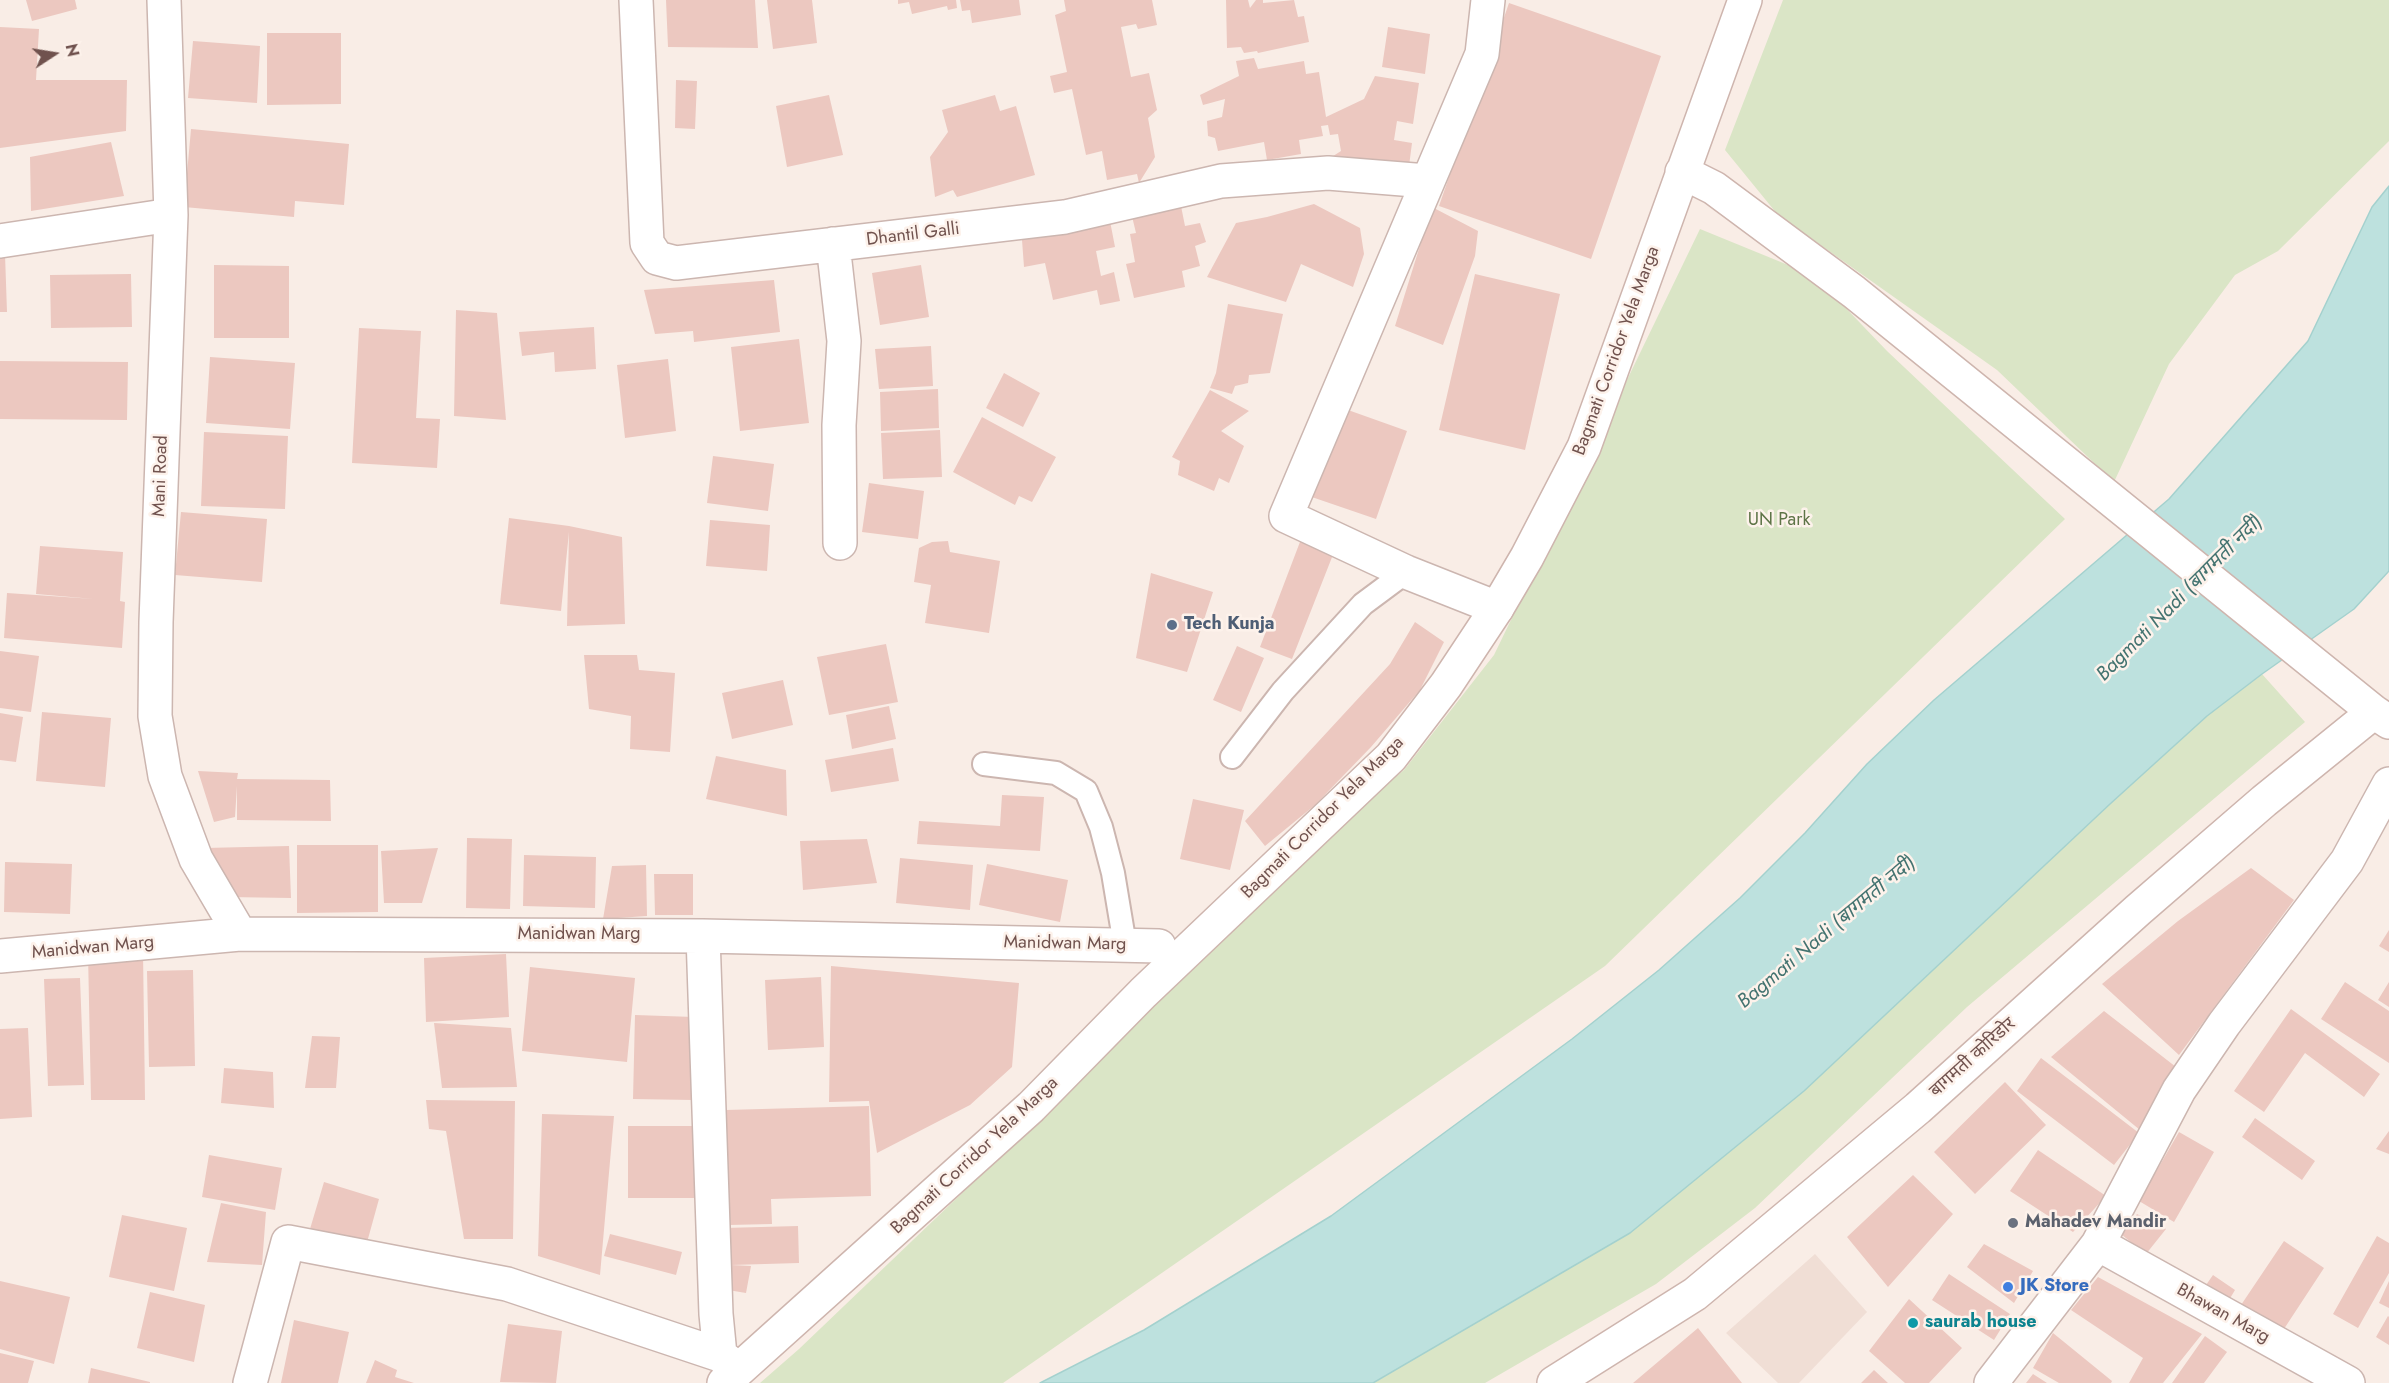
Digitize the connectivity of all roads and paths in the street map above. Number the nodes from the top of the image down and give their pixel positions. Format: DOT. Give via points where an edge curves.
graph roads {
  1 [pos="164,0"];
  2 [pos="636,0"];
  3 [pos="1488,0"];
  4 [pos="1745,0"];
  5 [pos="1682,172"];
  6 [pos="1427,181"];
  7 [pos="171,215"];
  8 [pos="0,241"];
  9 [pos="833,244"];
  10 [pos="840,543"];
  11 [pos="1406,572"];
  12 [pos="1497,608"];
  13 [pos="2382,717"];
  14 [pos="1232,757"];
  15 [pos="984,764"];
  16 [pos="2389,784"];
  17 [pos="240,934"];
  18 [pos="703,936"];
  19 [pos="1125,945"];
  20 [pos="1158,946"];
  21 [pos="0,956"];
  22 [pos="2098,1244"];
  23 [pos="728,1369"];
  24 [pos="250,1383"];
  25 [pos="1554,1383"];
  26 [pos="1990,1383"];
  27 [pos="2348,1383"];
  1 -- 7 [label="street, Mani Road"];
  2 -- 9 [label="street, Dhantil Galli" via="647,243 657,258 676,263"];
  3 -- 6 [label="street" via="1482,54"];
  4 -- 5 [label="street, Bagmati Corridor Yela Marga"];
  5 -- 12 [label="street, Bagmati Corridor Yela Marga" via="1584,447"];
  5 -- 13 [label="street" via="1714,188 1854,292"];
  6 -- 9 [label="street, Dhantil Galli" via="1328,172 1221,181 1065,217"];
  6 -- 11 [label="street" via="1286,516"];
  7 -- 8 [label="street"];
  7 -- 17 [label="street, Mani Road" via="155,716 165,776 196,859"];
  9 -- 10 [label="street" via="844,341 839,425"];
  11 -- 12 [label="street"];
  11 -- 14 [label="lane" via="1363,604 1283,691"];
  12 -- 23 [label="street, Bagmati Corridor Yela Marga" via="1446,685 1390,757 1143,993 1031,1107"];
  13 -- 25 [label="street, बागमती कोरिडोर" via="2264,801 1918,1108 1695,1294"];
  15 -- 19 [label="lane" via="1056,773 1086,791 1110,862"];
  16 -- 22 [label="street" via="2347,861 2179,1090"];
  17 -- 18 [label="street, Manidwan Marg"];
  17 -- 21 [label="street, Manidwan Marg"];
  18 -- 19 [label="street, Manidwan Marg"];
  18 -- 23 [label="street" via="716,1314"];
  19 -- 20 [label="street, Manidwan Marg"];
  22 -- 26 [label="street"];
  22 -- 27 [label="street, Bhawan Marg"];
  23 -- 24 [label="street" via="507,1284 288,1242"];
}
